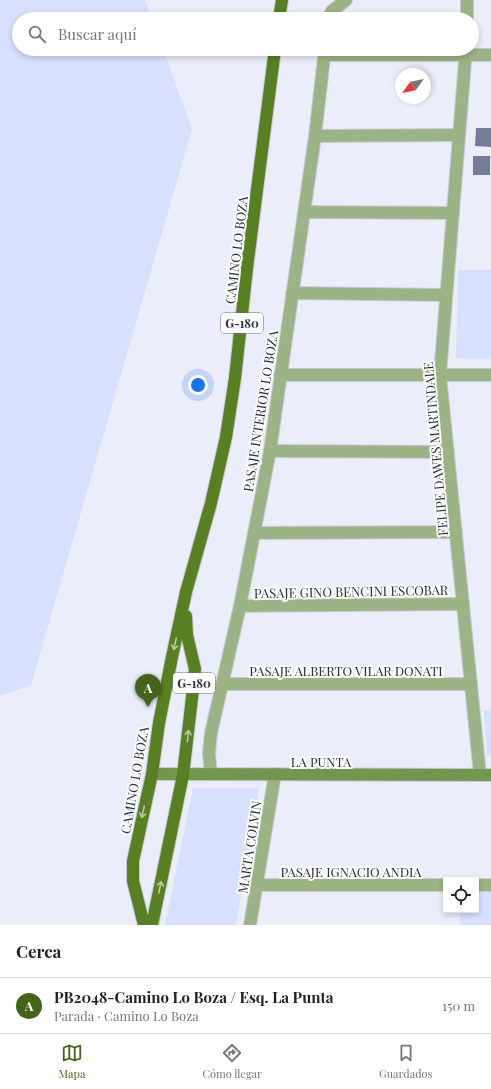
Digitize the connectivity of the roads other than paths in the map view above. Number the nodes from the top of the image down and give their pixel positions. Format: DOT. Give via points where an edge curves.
graph roads {
  1 [pos="282,0"];
  2 [pos="346,0"];
  3 [pos="467,0"];
  4 [pos="280,12"];
  5 [pos="332,12"];
  6 [pos="467,12"];
  7 [pos="479,54"];
  8 [pos="491,55"];
  9 [pos="274,56"];
  10 [pos="324,56"];
  11 [pos="466,56"];
  12 [pos="315,136"];
  13 [pos="460,136"];
  14 [pos="304,212"];
  15 [pos="453,213"];
  16 [pos="292,292"];
  17 [pos="446,295"];
  18 [pos="280,375"];
  19 [pos="440,375"];
  20 [pos="491,375"];
  21 [pos="270,451"];
  22 [pos="448,452"];
  23 [pos="456,532"];
  24 [pos="254,533"];
  25 [pos="186,592"];
  26 [pos="463,604"];
  27 [pos="240,606"];
  28 [pos="222,684"];
  29 [pos="470,684"];
  30 [pos="152,774"];
  31 [pos="211,774"];
  32 [pos="275,774"];
  33 [pos="183,775"];
  34 [pos="485,775"];
  35 [pos="256,885"];
  36 [pos="443,885"];
  37 [pos="479,885"];
  38 [pos="491,885"];
  39 [pos="144,925"];
  40 [pos="152,925"];
  41 [pos="250,925"];
  1 -- 4 [label="main road"];
  2 -- 5 [label="street"];
  3 -- 6 [label="street"];
  7 -- 8 [label="street"];
  9 -- 25 [label="main road, CAMINO LO BOZA / G-180" via="231,407 219,470"];
  10 -- 12 [label="street, PASAJE INTERIOR LO BOZA"];
  11 -- 13 [label="street, FELIPE DAWES MARTINDALE"];
  12 -- 13 [label="street"];
  12 -- 14 [label="street, PASAJE INTERIOR LO BOZA"];
  13 -- 15 [label="street, FELIPE DAWES MARTINDALE"];
  14 -- 15 [label="street"];
  14 -- 16 [label="street, PASAJE INTERIOR LO BOZA"];
  15 -- 17 [label="street, FELIPE DAWES MARTINDALE"];
  16 -- 17 [label="street"];
  16 -- 18 [label="street, PASAJE INTERIOR LO BOZA"];
  17 -- 19 [label="street, FELIPE DAWES MARTINDALE"];
  18 -- 19 [label="street"];
  18 -- 21 [label="street, PASAJE INTERIOR LO BOZA"];
  19 -- 20 [label="street"];
  19 -- 22 [label="street, FELIPE DAWES MARTINDALE"];
  21 -- 22 [label="street"];
  21 -- 24 [label="street, PASAJE INTERIOR LO BOZA"];
  22 -- 23 [label="street, FELIPE DAWES MARTINDALE"];
  23 -- 24 [label="street"];
  23 -- 26 [label="street, FELIPE DAWES MARTINDALE"];
  24 -- 27 [label="street, PASAJE INTERIOR LO BOZA"];
  25 -- 30 [label="main road, CAMINO LO BOZA / G-180, one-way" via="159,723"];
  33 -- 25 [label="main road, CAMINO LO BOZA / G-180, one-way" via="195,669 187,635"];
  26 -- 27 [label="street, PASAJE GINO BENCINI ESCOBAR"];
  26 -- 29 [label="street, FELIPE DAWES MARTINDALE"];
  27 -- 28 [label="street, PASAJE INTERIOR LO BOZA"];
  28 -- 29 [label="street, PASAJE ALBERTO VILAR DONATI"];
  28 -- 31 [label="street, PASAJE INTERIOR LO BOZA" via="209,743"];
  29 -- 34 [label="street, FELIPE DAWES MARTINDALE"];
  30 -- 33 [label="street, LA PUNTA"];
  30 -- 39 [label="main road, CAMINO LO BOZA / G-180, one-way" via="132,870"];
  31 -- 32 [label="street, LA PUNTA"];
  31 -- 33 [label="street, LA PUNTA"];
  32 -- 34 [label="street, LA PUNTA"];
  32 -- 35 [label="street, MARTA COLVIN"];
  40 -- 33 [label="main road, CAMINO LO BOZA / G-180, one-way"];
  35 -- 36 [label="street, PASAJE IGNACIO ANDIA"];
  35 -- 41 [label="street, MARTA COLVIN"];
  37 -- 38 [label="street"];
}
